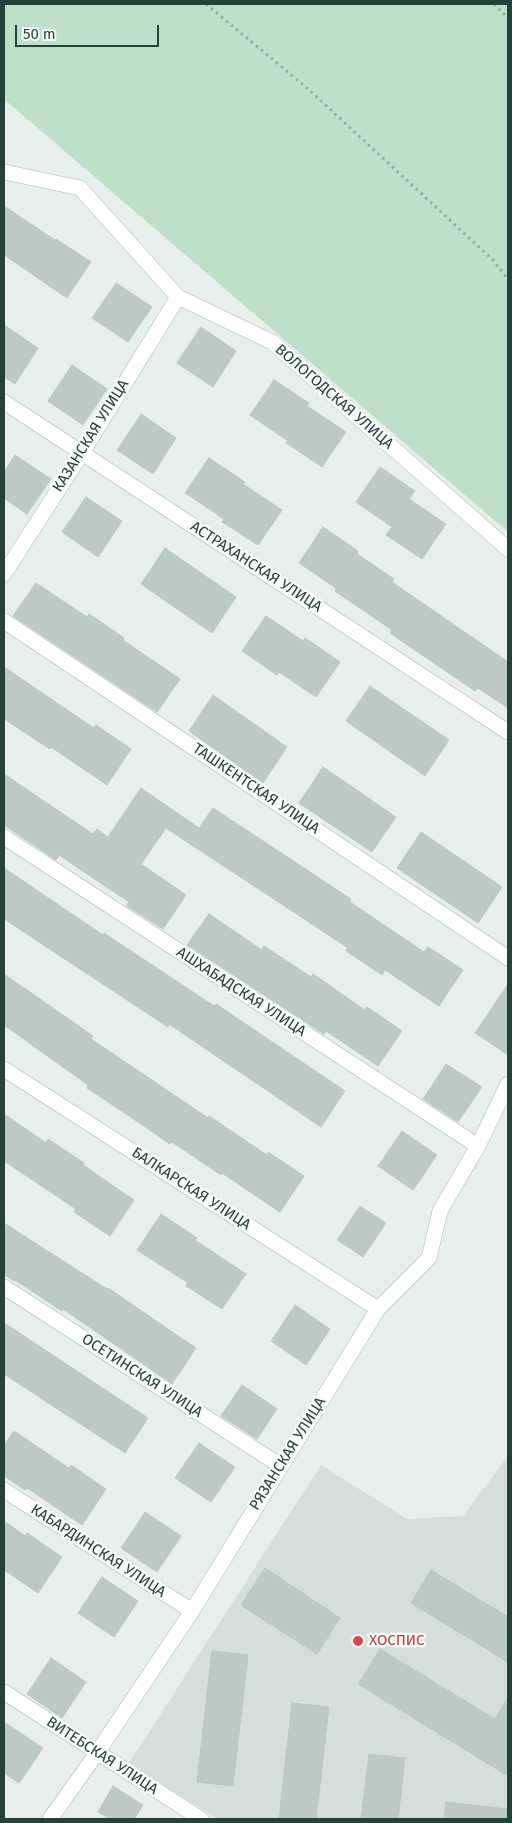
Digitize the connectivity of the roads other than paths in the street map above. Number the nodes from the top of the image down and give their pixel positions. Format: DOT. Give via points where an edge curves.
graph roads {
  1 [pos="4,172"];
  2 [pos="178,297"];
  3 [pos="4,402"];
  4 [pos="82,453"];
  5 [pos="508,550"];
  6 [pos="4,574"];
  7 [pos="4,621"];
  8 [pos="508,732"];
  9 [pos="4,837"];
  10 [pos="508,958"];
  11 [pos="4,1069"];
  12 [pos="508,1084"];
  13 [pos="478,1146"];
  14 [pos="4,1287"];
  15 [pos="378,1309"];
  16 [pos="281,1466"];
  17 [pos="4,1490"];
  18 [pos="192,1611"];
  19 [pos="4,1692"];
  20 [pos="97,1753"];
  21 [pos="50,1819"];
  22 [pos="201,1819"];
  1 -- 2 [label="street, ВОЛОГОДСКАЯ УЛИЦА" via="80,188"];
  2 -- 4 [label="street, КАЗАНСКАЯ УЛИЦА"];
  2 -- 5 [label="street, ВОЛОГОДСКАЯ УЛИЦА" via="272,342"];
  3 -- 4 [label="street, АСТРАХАНСКАЯ УЛИЦА"];
  4 -- 6 [label="street, КАЗАНСКАЯ УЛИЦА"];
  4 -- 8 [label="street, АСТРАХАНСКАЯ УЛИЦА"];
  7 -- 10 [label="street, ТАШКЕНТСКАЯ УЛИЦА"];
  9 -- 13 [label="street, АШХАБАДСКАЯ УЛИЦА"];
  11 -- 15 [label="street, БАЛКАРСКАЯ УЛИЦА"];
  12 -- 13 [label="street, РЯЗАНСКАЯ УЛИЦА"];
  13 -- 15 [label="street, РЯЗАНСКАЯ УЛИЦА" via="440,1211 430,1258"];
  14 -- 16 [label="street, ОСЕТИНСКАЯ УЛИЦА"];
  15 -- 16 [label="street, РЯЗАНСКАЯ УЛИЦА"];
  16 -- 18 [label="street, РЯЗАНСКАЯ УЛИЦА"];
  17 -- 18 [label="street, КАБАРДИНСКАЯ УЛИЦА"];
  18 -- 20 [label="street, РЯЗАНСКАЯ УЛИЦА"];
  19 -- 20 [label="street, ВИТЕБСКАЯ УЛИЦА"];
  20 -- 21 [label="street, РЯЗАНСКАЯ УЛИЦА"];
  20 -- 22 [label="street, ВИТЕБСКАЯ УЛИЦА"];
}
